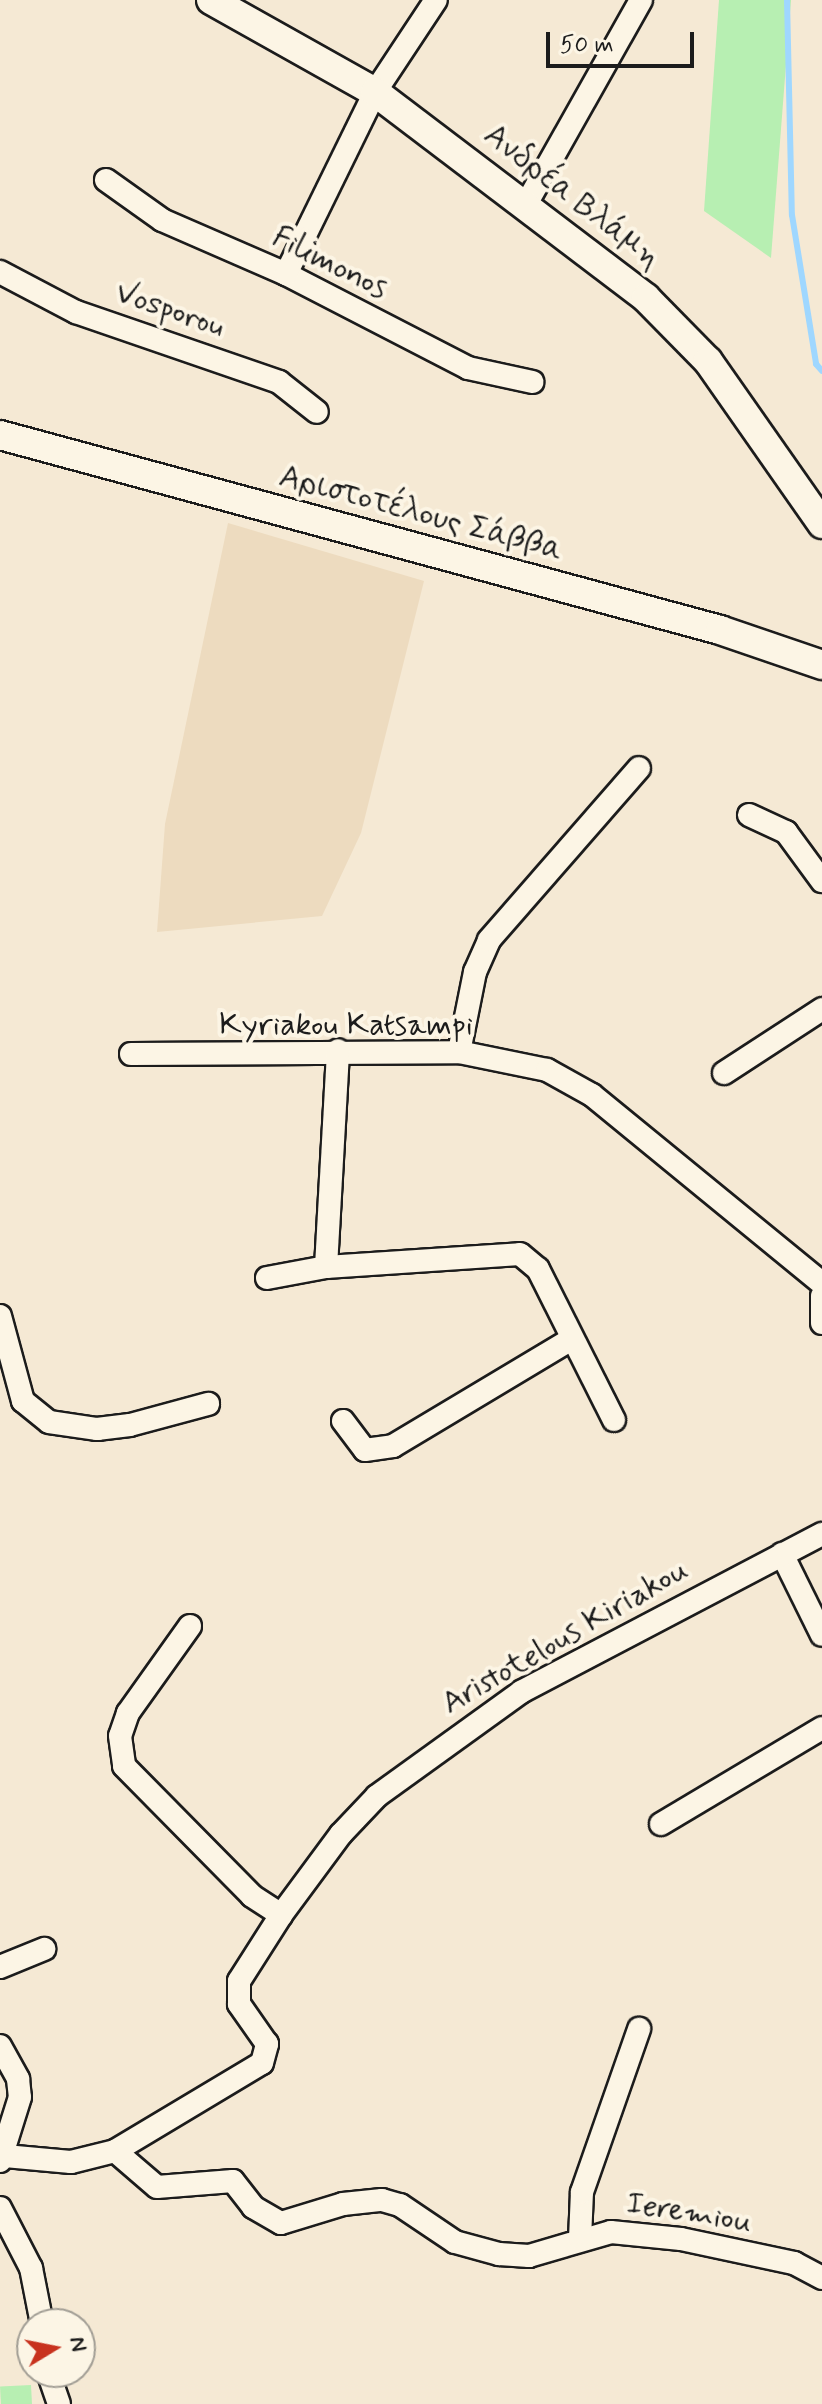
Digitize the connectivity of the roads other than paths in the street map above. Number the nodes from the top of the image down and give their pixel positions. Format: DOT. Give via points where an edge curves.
graph roads {
  1 [pos="211,0"];
  2 [pos="436,0"];
  3 [pos="641,0"];
  4 [pos="375,92"];
  5 [pos="106,180"];
  6 [pos="525,206"];
  7 [pos="0,272"];
  8 [pos="286,274"];
  9 [pos="533,382"];
  10 [pos="317,412"];
  11 [pos="0,435"];
  12 [pos="818,508"];
  13 [pos="822,665"];
  14 [pos="639,768"];
  15 [pos="749,815"];
  16 [pos="822,881"];
  17 [pos="822,1009"];
  18 [pos="338,1050"];
  19 [pos="459,1052"];
  20 [pos="131,1054"];
  21 [pos="724,1073"];
  22 [pos="326,1267"];
  23 [pos="267,1278"];
  24 [pos="822,1283"];
  25 [pos="822,1296"];
  26 [pos="0,1316"];
  27 [pos="822,1323"];
  28 [pos="572,1339"];
  29 [pos="208,1404"];
  30 [pos="614,1420"];
  31 [pos="343,1421"];
  32 [pos="822,1534"];
  33 [pos="782,1554"];
  34 [pos="190,1626"];
  35 [pos="822,1635"];
  36 [pos="822,1728"];
  37 [pos="661,1824"];
  38 [pos="281,1915"];
  39 [pos="44,1949"];
  40 [pos="0,1967"];
  41 [pos="639,2029"];
  42 [pos="0,2046"];
  43 [pos="115,2151"];
  44 [pos="3,2159"];
  45 [pos="0,2208"];
  46 [pos="580,2239"];
  47 [pos="822,2278"];
  48 [pos="39,2308"];
  1 -- 4 [label="street, Ανδρέα Βλάμη"];
  2 -- 4 [label="street"];
  3 -- 6 [label="street"];
  4 -- 6 [label="street, Ανδρέα Βλάμη"];
  4 -- 8 [label="street"];
  5 -- 8 [label="street, Filimonos" via="162,220"];
  6 -- 12 [label="street, Ανδρέα Βλάμη" via="678,328"];
  7 -- 10 [label="street, Vosporou" via="103,322 279,382"];
  8 -- 9 [label="street, Filimonos" via="468,368"];
  11 -- 13 [label="street, Αριστοτέλους Σάββα" via="720,630"];
  14 -- 19 [label="street" via="489,940 475,972"];
  15 -- 16 [label="street" via="786,832"];
  17 -- 21 [label="street"];
  18 -- 19 [label="street, Kyriakou Katsampi"];
  18 -- 20 [label="street, Kyriakou Katsampi" via="230,1057"];
  18 -- 22 [label="street"];
  19 -- 24 [label="street, Kyriakou Katsampi" via="547,1070 572,1082"];
  22 -- 23 [label="street"];
  22 -- 28 [label="street" via="520,1254 538,1269"];
  25 -- 27 [label="street"];
  26 -- 29 [label="street" via="23,1401 49,1422 97,1429"];
  28 -- 30 [label="street"];
  28 -- 31 [label="street" via="379,1451 365,1450"];
  32 -- 33 [label="street, Aristotelous Kiriakou"];
  33 -- 35 [label="street"];
  33 -- 38 [label="street, Aristotelous Kiriakou" via="521,1692 471,1724 377,1796 341,1834"];
  34 -- 38 [label="street" via="128,1713 120,1736 124,1766 252,1896"];
  36 -- 37 [label="street"];
  38 -- 43 [label="street, Aristotelous Kiriakou" via="249,1962 237,1993 267,2044 266,2057"];
  39 -- 40 [label="street"];
  41 -- 46 [label="street" via="582,2192"];
  42 -- 44 [label="street" via="18,2079 20,2097"];
  43 -- 44 [label="street, Aristotelous Kiriakou" via="71,2162"];
  43 -- 46 [label="street, Ieremiou" via="164,2189 233,2181 253,2207 281,2223 343,2204 382,2200 400,2205 455,2242 499,2254 529,2256"];
  45 -- 48 [label="street" via="31,2268"];
  46 -- 47 [label="street, Ieremiou" via="611,2232 681,2239 794,2263"];
}
